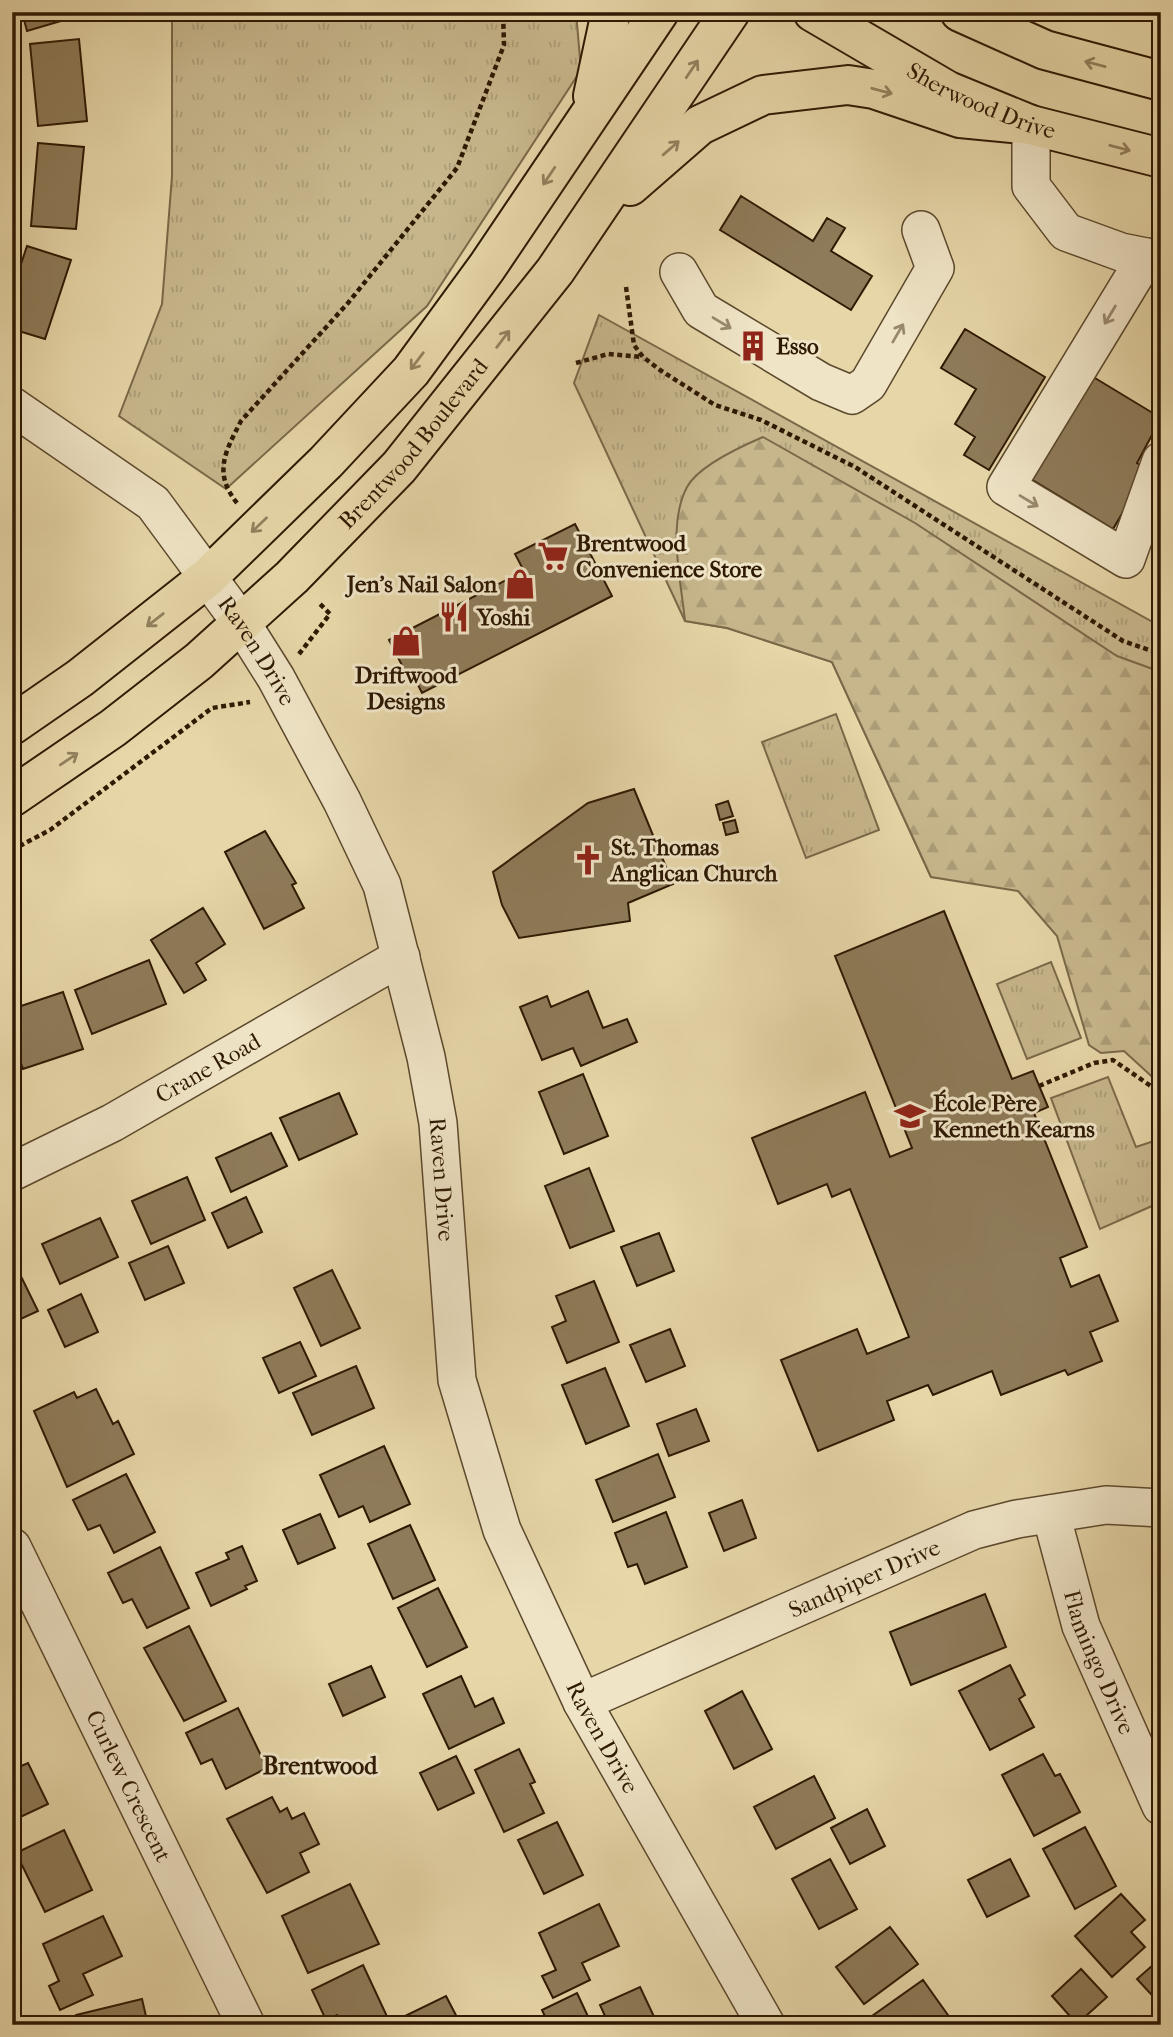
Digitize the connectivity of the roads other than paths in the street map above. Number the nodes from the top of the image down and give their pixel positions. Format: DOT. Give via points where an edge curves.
graph roads {
  1 [pos="611,12"];
  2 [pos="659,12"];
  3 [pos="730,12"];
  4 [pos="813,12"];
  5 [pos="960,12"];
  6 [pos="987,21"];
  7 [pos="1161,81"];
  8 [pos="587,119"];
  9 [pos="1031,125"];
  10 [pos="1161,158"];
  11 [pos="584,227"];
  12 [pos="921,230"];
  13 [pos="1153,258"];
  14 [pos="679,272"];
  15 [pos="12,406"];
  16 [pos="1161,461"];
  17 [pos="208,577"];
  18 [pos="242,624"];
  19 [pos="12,725"];
  20 [pos="12,797"];
  21 [pos="401,957"];
  22 [pos="12,1172"];
  23 [pos="1161,1508"];
  24 [pos="1051,1514"];
  25 [pos="12,1547"];
  26 [pos="582,1702"];
  27 [pos="1161,1806"];
  28 [pos="246,2025"];
  29 [pos="766,2025"];
  1 -- 8 [label="main road"];
  2 -- 8 [label="main road"];
  11 -- 3 [label="main road, Brentwood Boulevard, one-way"];
  4 -- 9 [label="main road, Sherwood Drive" via="948,91"];
  5 -- 6 [label="main road"];
  7 -- 6 [label="main road, one-way" via="1045,50"];
  8 -- 17 [label="main road, one-way" via="411,370 326,462"];
  9 -- 10 [label="main road, Sherwood Drive, one-way"];
  11 -- 9 [label="main road, one-way" via="700,125 764,95 848,85 960,118"];
  9 -- 13 [label="street" via="1031,186 1066,232"];
  18 -- 11 [label="main road, Brentwood Boulevard, one-way" via="399,467 494,351"];
  14 -- 12 [label="street, one-way" via="701,310 821,382 852,395 868,384 935,268"];
  13 -- 16 [label="street, one-way" via="1006,487 1126,559"];
  15 -- 17 [label="street, Raven Drive" via="153,503"];
  17 -- 18 [label="street, Raven Drive"];
  17 -- 19 [label="main road, one-way"];
  20 -- 18 [label="main road, Brentwood Boulevard, one-way" via="113,728"];
  18 -- 21 [label="street, Raven Drive" via="342,801 382,885"];
  21 -- 22 [label="street, Crane Road" via="112,1123"];
  21 -- 26 [label="street, Raven Drive" via="438,1123 457,1380 502,1530"];
  23 -- 24 [label="street, Sandpiper Drive" via="1106,1506"];
  24 -- 26 [label="street, Sandpiper Drive" via="974,1530"];
  24 -- 27 [label="street, Flamingo Drive" via="1081,1626"];
  25 -- 28 [label="street, Curlew Crescent"];
  26 -- 29 [label="street, Raven Drive"];
}
